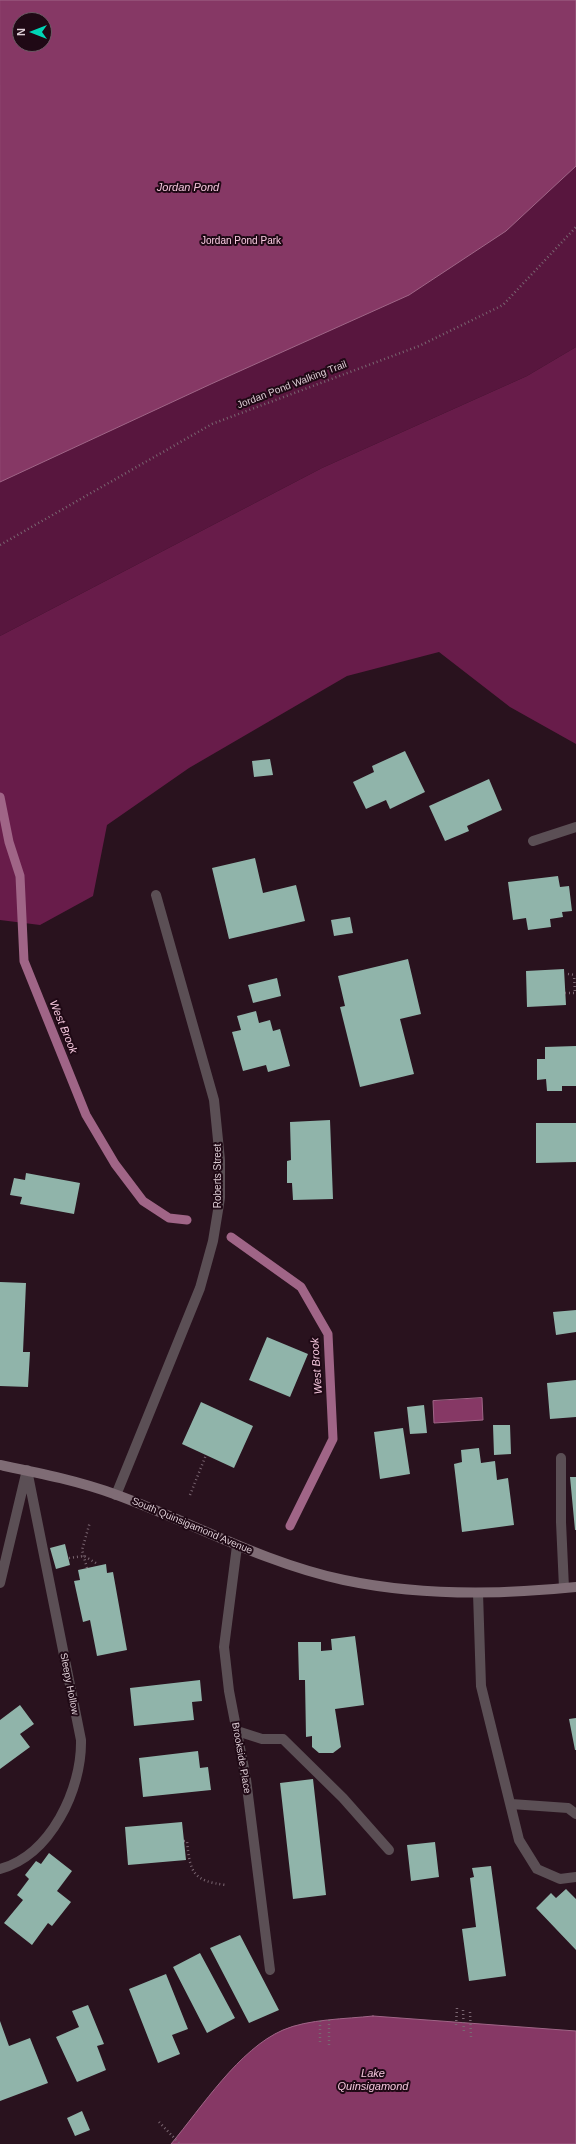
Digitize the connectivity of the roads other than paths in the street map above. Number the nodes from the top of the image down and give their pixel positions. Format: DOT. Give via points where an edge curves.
graph roads {
  1 [pos="576,827"];
  2 [pos="533,841"];
  3 [pos="156,895"];
  4 [pos="561,1458"];
  5 [pos="0,1465"];
  6 [pos="27,1470"];
  7 [pos="116,1495"];
  8 [pos="237,1546"];
  9 [pos="0,1583"];
  10 [pos="576,1587"];
  11 [pos="564,1588"];
  12 [pos="478,1592"];
  13 [pos="237,1731"];
  14 [pos="510,1804"];
  15 [pos="576,1814"];
  16 [pos="389,1850"];
  17 [pos="1,1869"];
  18 [pos="576,1877"];
  19 [pos="270,1970"];
  1 -- 2 [label="street"];
  3 -- 7 [label="street, Roberts Street" via="214,1100 220,1160 220,1198 213,1240 200,1288"];
  4 -- 11 [label="street"];
  5 -- 6 [label="main road, South Quinsigamond Avenue"];
  6 -- 7 [label="main road, South Quinsigamond Avenue"];
  6 -- 9 [label="street"];
  6 -- 17 [label="street, Sleepy Hollow" via="81,1740 81,1755 73,1786 52,1829 26,1855"];
  7 -- 8 [label="main road, South Quinsigamond Avenue"];
  8 -- 12 [label="main road, South Quinsigamond Avenue" via="343,1580 413,1590"];
  8 -- 13 [label="street, Brookside Place" via="224,1647 228,1691"];
  10 -- 11 [label="main road, South Quinsigamond Avenue"];
  11 -- 12 [label="main road, South Quinsigamond Avenue"];
  12 -- 14 [label="street" via="481,1686"];
  13 -- 16 [label="street" via="262,1738 283,1738 343,1798"];
  13 -- 19 [label="street, Brookside Place" via="246,1779"];
  14 -- 15 [label="street" via="568,1808"];
  14 -- 18 [label="street" via="519,1840 537,1869 560,1879"];
}
